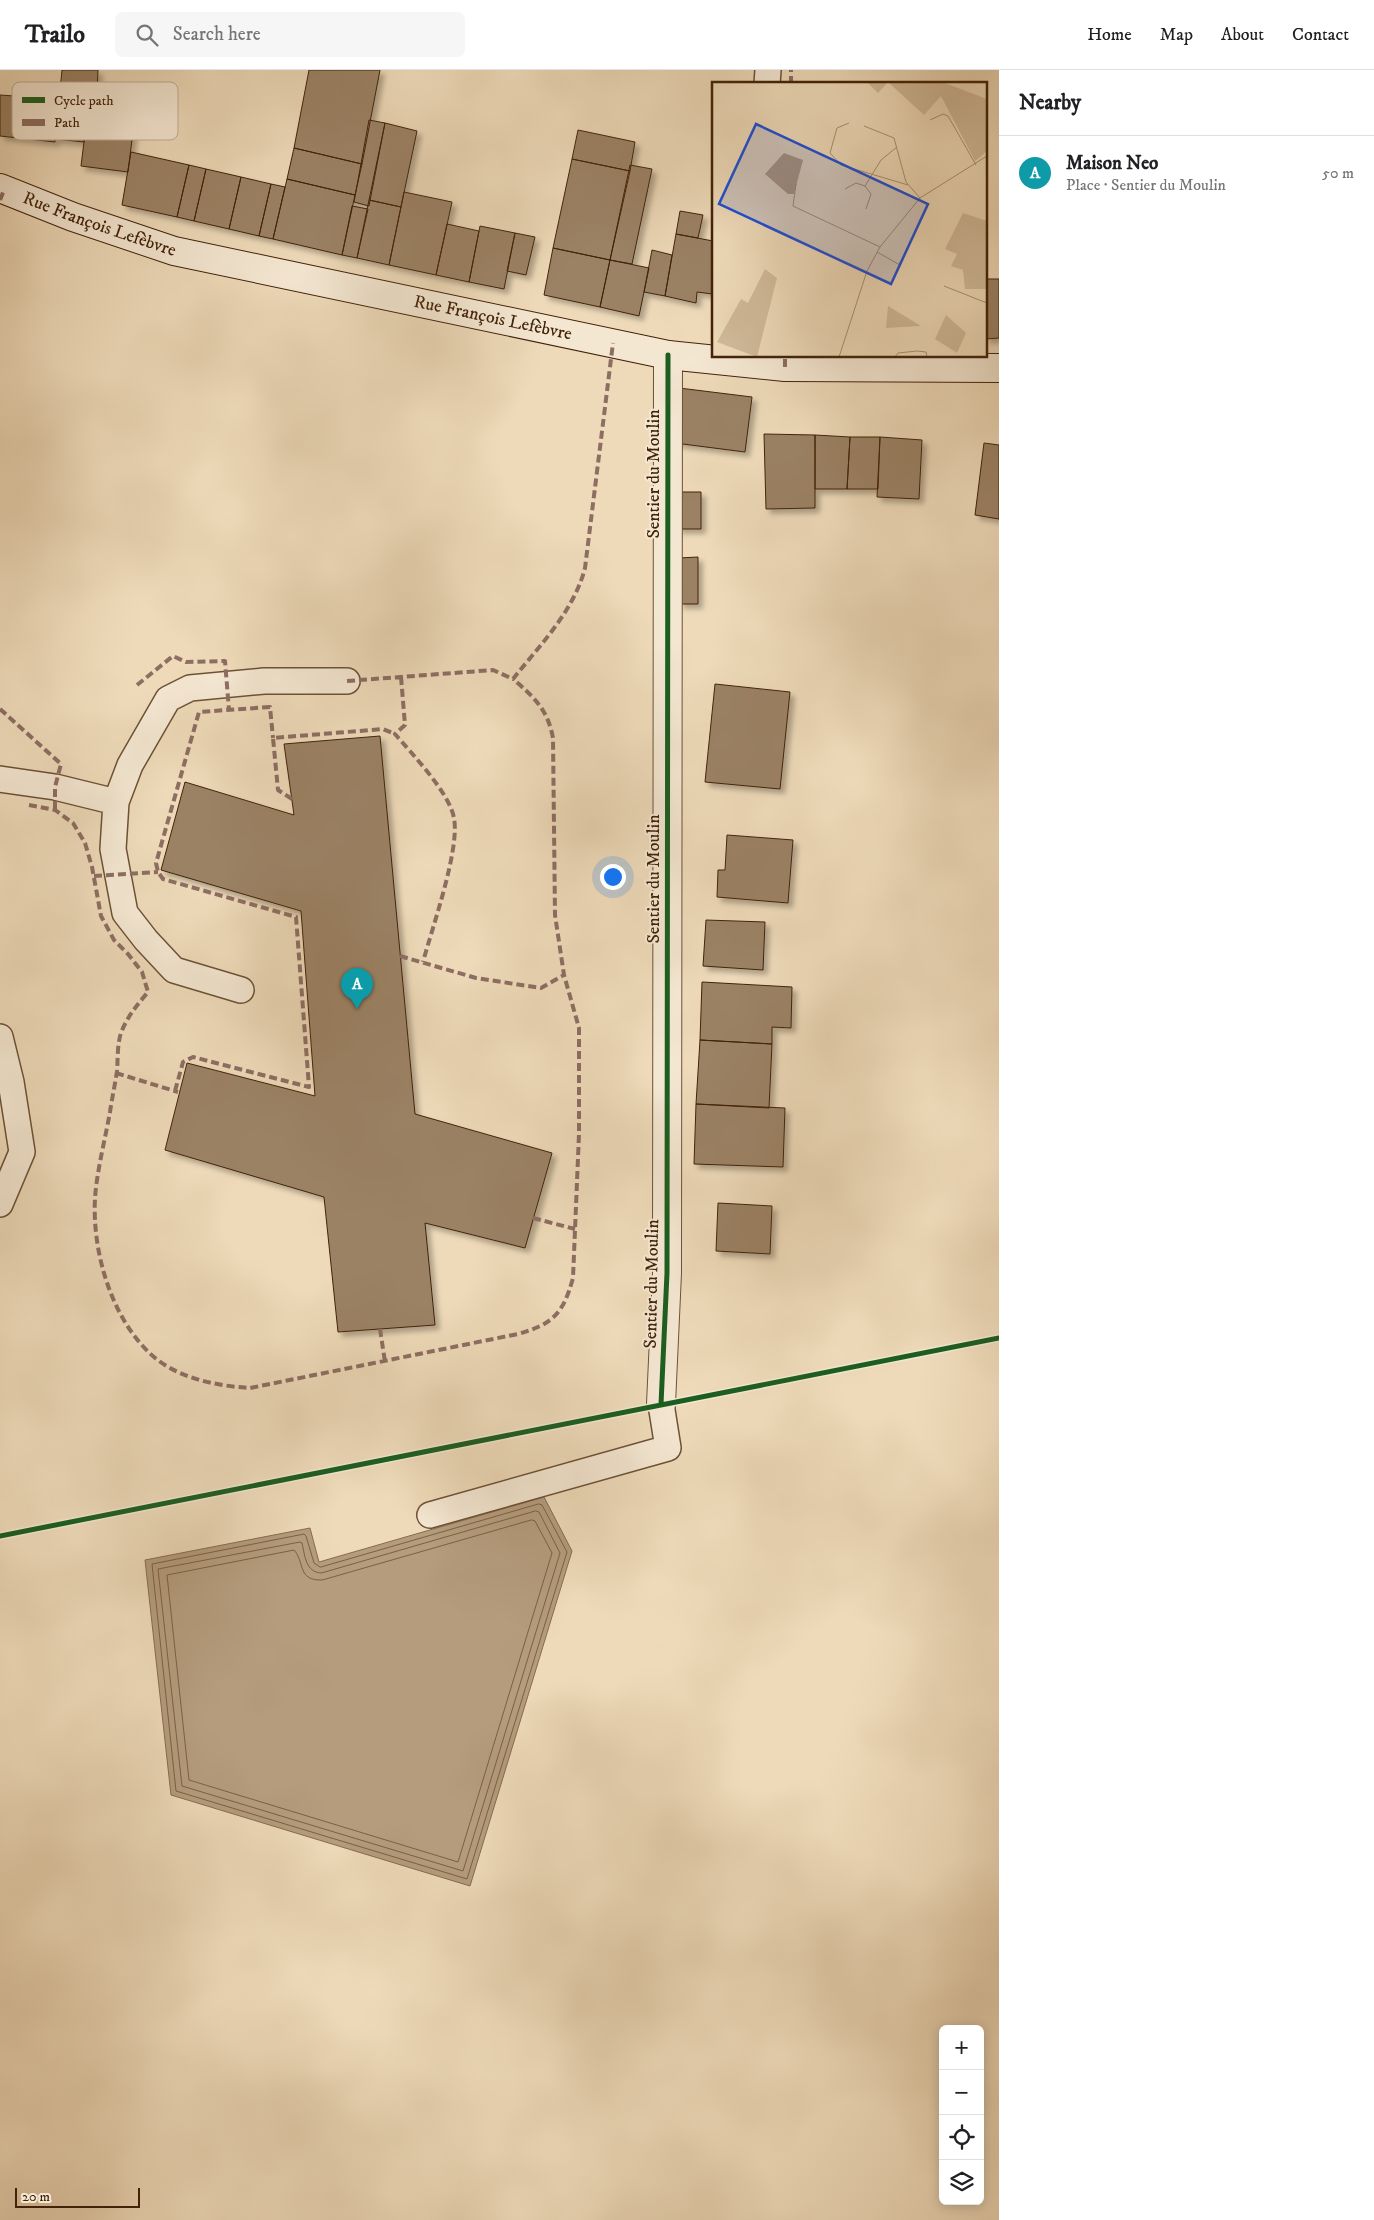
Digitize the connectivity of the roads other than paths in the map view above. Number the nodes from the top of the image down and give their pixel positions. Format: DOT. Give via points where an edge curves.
graph roads {
  1 [pos="0,188"];
  2 [pos="668,355"];
  3 [pos="712,358"];
  4 [pos="715,358"];
  5 [pos="746,360"];
  6 [pos="999,368"];
  7 [pos="347,681"];
  8 [pos="0,779"];
  9 [pos="116,802"];
  10 [pos="241,990"];
  11 [pos="0,1036"];
  12 [pos="0,1204"];
  13 [pos="661,1404"];
  14 [pos="430,1515"];
  1 -- 2 [label="street, Rue François Lefèbvre" via="174,251"];
  2 -- 3 [label="street, Rue François Lefèbvre"];
  2 -- 13 [label="street, Sentier du Moulin" via="667,1274"];
  4 -- 5 [label="street, Rue François Lefèbvre"];
  5 -- 6 [label="street, Rue François Lefèbvre" via="785,367"];
  7 -- 9 [label="lane" via="264,681 190,688 168,699 130,765"];
  8 -- 9 [label="lane" via="55,787"];
  9 -- 10 [label="lane" via="113,849 125,913 174,970"];
  11 -- 12 [label="lane" via="22,1152"];
  13 -- 14 [label="lane" via="668,1448"];
}
